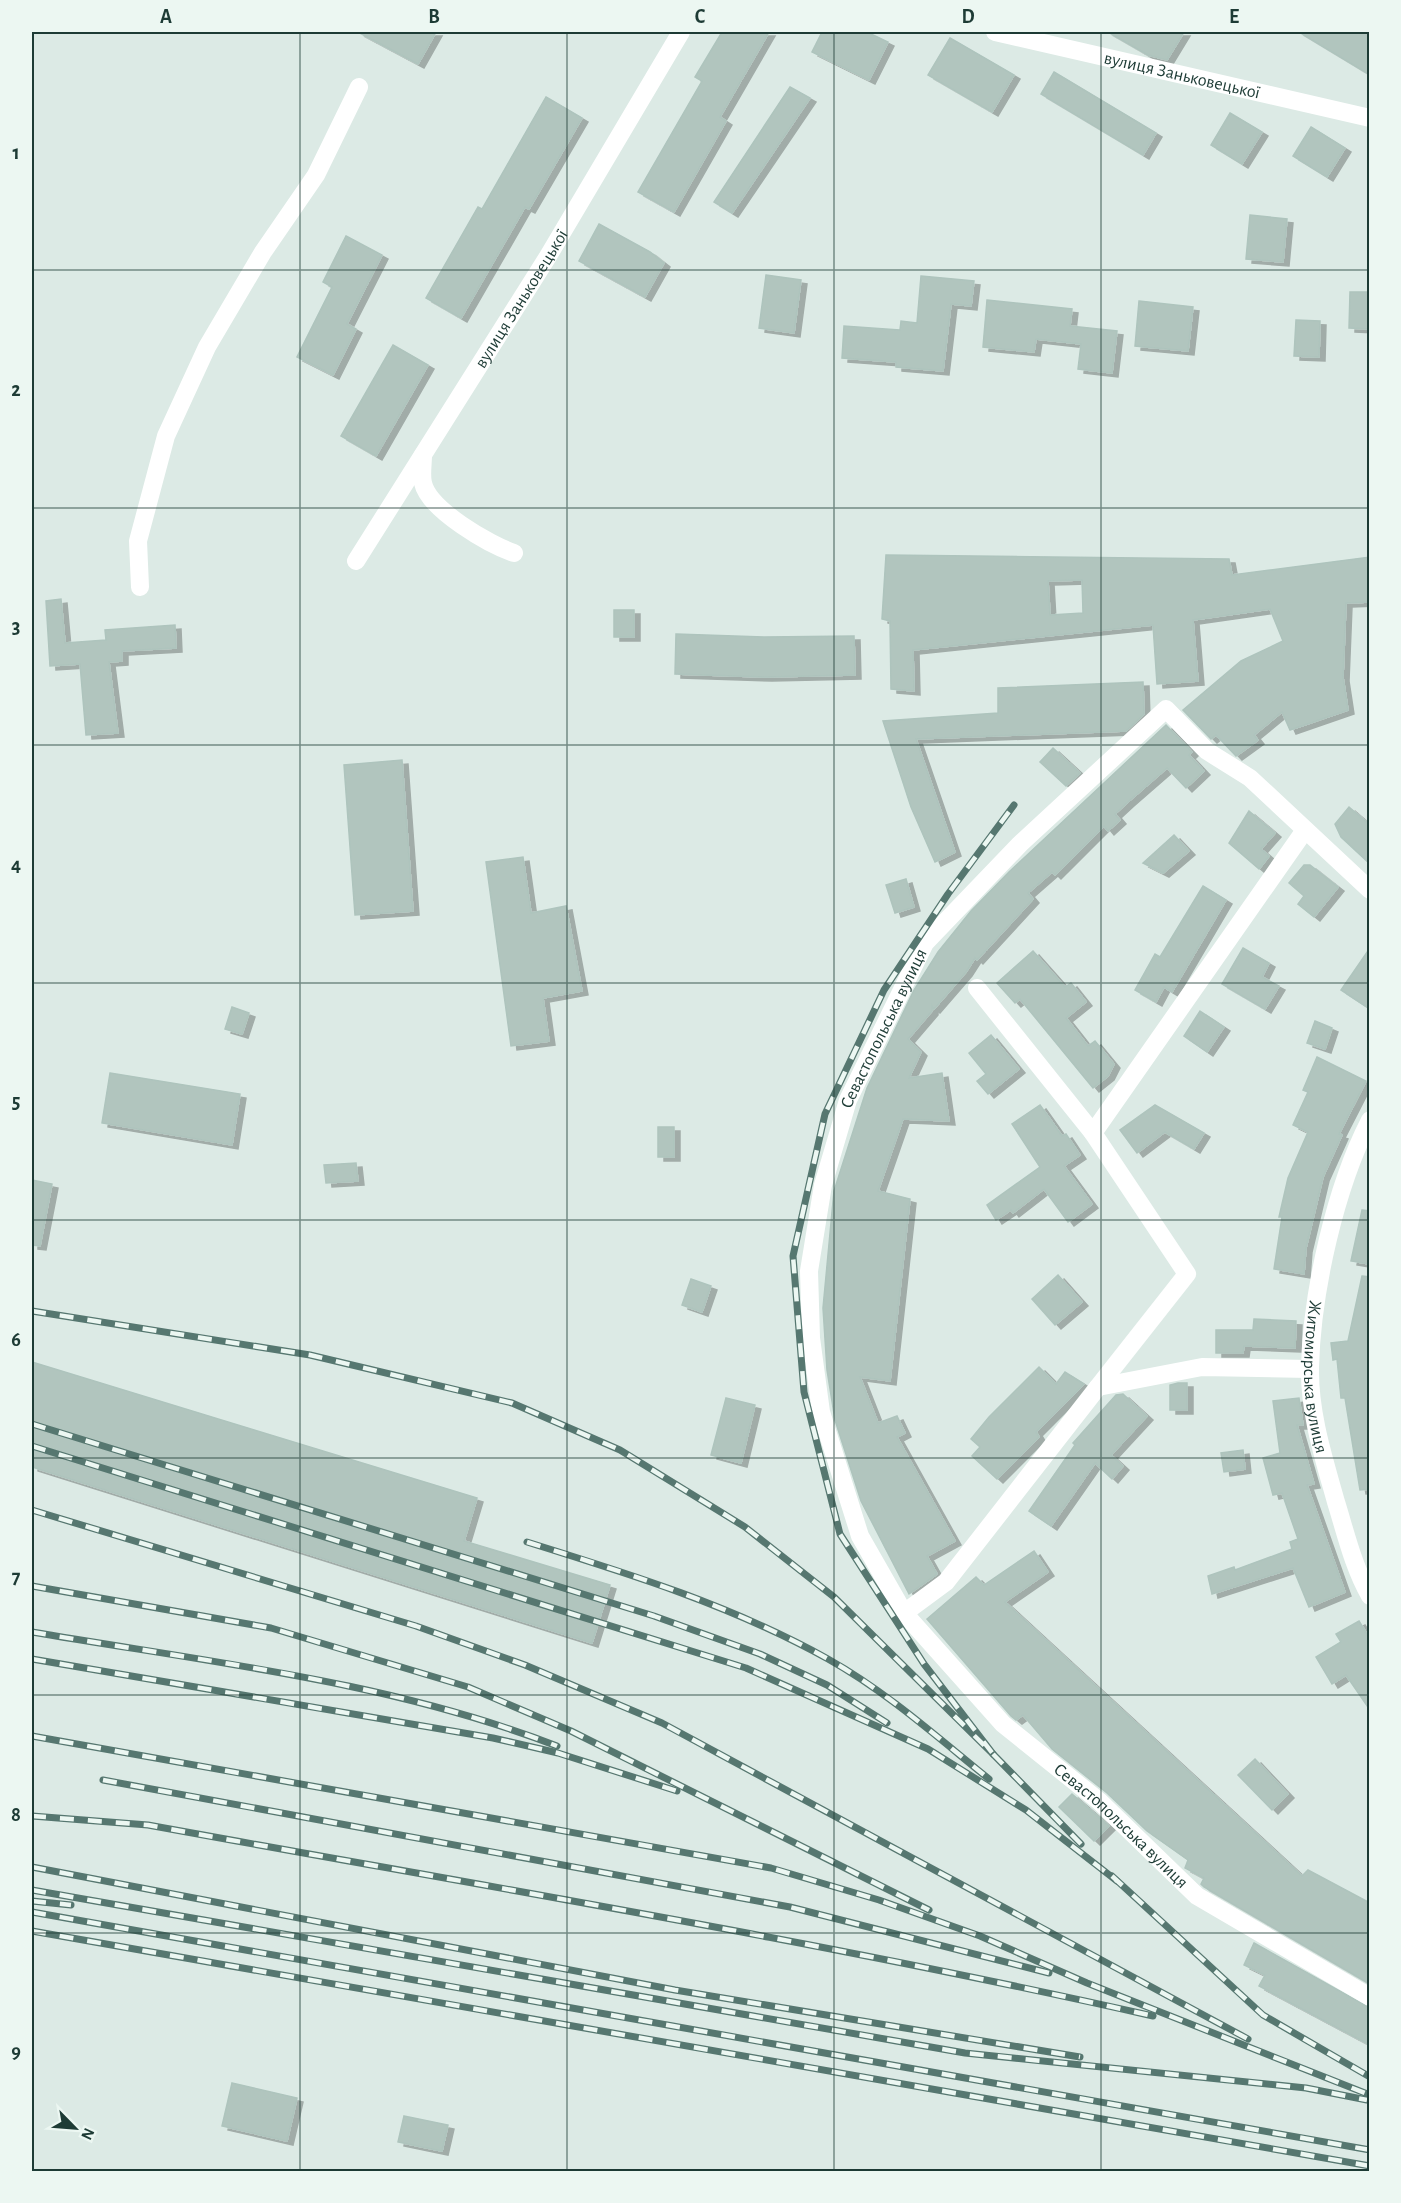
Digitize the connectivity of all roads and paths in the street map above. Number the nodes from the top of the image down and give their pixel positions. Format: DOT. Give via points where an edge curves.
graph roads {
  1 [pos="681,32"];
  2 [pos="995,32"];
  3 [pos="359,87"];
  4 [pos="1370,118"];
  5 [pos="423,455"];
  6 [pos="514,553"];
  7 [pos="356,561"];
  8 [pos="140,587"];
  9 [pos="1305,830"];
  10 [pos="1370,890"];
  11 [pos="978,988"];
  12 [pos="1370,1120"];
  13 [pos="1093,1133"];
  14 [pos="1310,1369"];
  15 [pos="1098,1387"];
  16 [pos="1370,1596"];
  17 [pos="904,1613"];
  18 [pos="1370,1997"];
  1 -- 5 [label="street, вулиця Заньковецької" via="547,258"];
  2 -- 4 [label="street, вулиця Заньковецької"];
  3 -- 8 [label="street" via="316,175 263,252 207,347 166,436 138,541"];
  5 -- 6 [label="street" via="423,485 435,502 490,545"];
  5 -- 7 [label="street, вулиця Заньковецької"];
  9 -- 10 [label="street, Севастопольська вулиця"];
  9 -- 13 [label="street"];
  9 -- 17 [label="street, Севастопольська вулиця" via="1250,778 1207,752 1166,709 1020,844 925,943 848,1100 823,1185 809,1271 811,1338 821,1413 860,1536"];
  11 -- 13 [label="street"];
  12 -- 14 [label="street, Житомирська вулиця" via="1334,1213 1318,1296"];
  13 -- 15 [label="street" via="1187,1274"];
  14 -- 15 [label="street" via="1202,1367"];
  14 -- 16 [label="street, Житомирська вулиця" via="1319,1440 1356,1571"];
  15 -- 17 [label="street" via="946,1582"];
  17 -- 18 [label="street, Севастопольська вулиця" via="1003,1724 1099,1801 1197,1896"];
}
